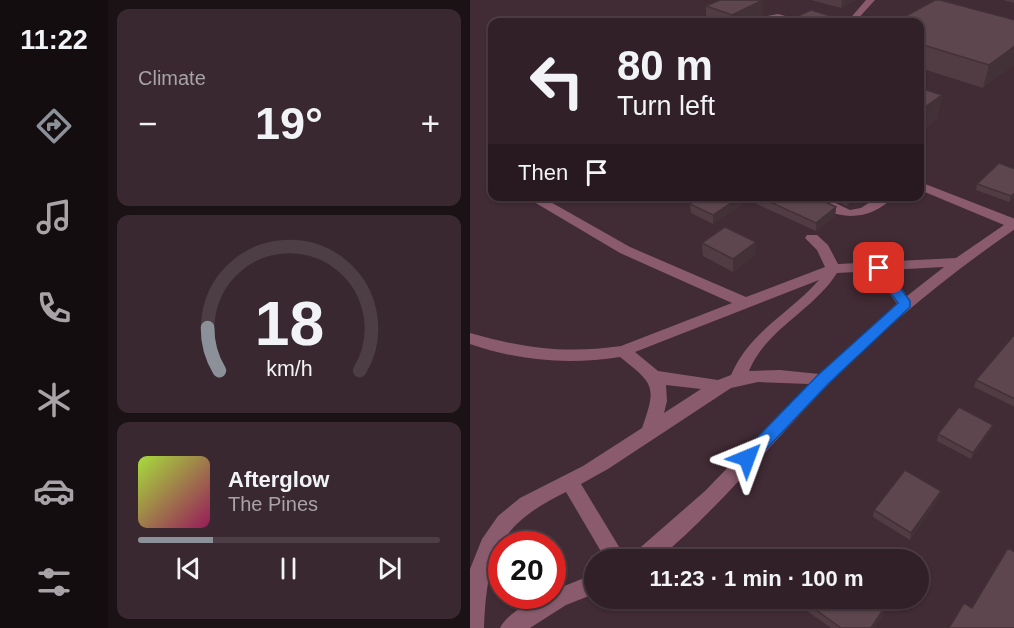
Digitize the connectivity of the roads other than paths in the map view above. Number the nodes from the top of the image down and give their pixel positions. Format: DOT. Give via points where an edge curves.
graph roads {
  1 [pos="871,0"];
  2 [pos="763,18"];
  3 [pos="789,18"];
  4 [pos="855,18"];
  5 [pos="924,188"];
  6 [pos="539,201"];
  7 [pos="820,201"];
  8 [pos="882,201"];
  9 [pos="1014,224"];
  10 [pos="812,238"];
  11 [pos="962,262"];
  12 [pos="879,268"];
  13 [pos="833,269"];
  14 [pos="746,303"];
  15 [pos="905,304"];
  16 [pos="470,338"];
  17 [pos="623,351"];
  18 [pos="655,377"];
  19 [pos="823,380"];
  20 [pos="729,382"];
  21 [pos="650,429"];
  22 [pos="570,482"];
  23 [pos="610,549"];
  24 [pos="655,549"];
  25 [pos="584,588"];
  26 [pos="473,628"];
  27 [pos="511,628"];
  1 -- 4 [label="street"];
  2 -- 3 [label="street"];
  5 -- 9 [label="street"];
  6 -- 14 [label="street" via="625,250"];
  7 -- 8 [label="street" via="857,215"];
  9 -- 11 [label="street"];
  10 -- 13 [label="street" via="823,248"];
  11 -- 12 [label="street"];
  11 -- 15 [label="street"];
  12 -- 13 [label="street"];
  12 -- 15 [label="street"];
  13 -- 14 [label="street"];
  13 -- 20 [label="street" via="826,282 749,354"];
  14 -- 17 [label="street"];
  15 -- 19 [label="street"];
  16 -- 17 [label="street" via="525,354"];
  17 -- 18 [label="street"];
  18 -- 20 [label="street"];
  18 -- 21 [label="street" via="660,397"];
  19 -- 20 [label="street" via="771,377"];
  19 -- 24 [label="street"];
  20 -- 21 [label="street"];
  21 -- 22 [label="street"];
  22 -- 23 [label="street"];
  22 -- 26 [label="street" via="532,501 505,521 493,538 479,574"];
  25 -- 27 [label="street" via="559,598"];
}
